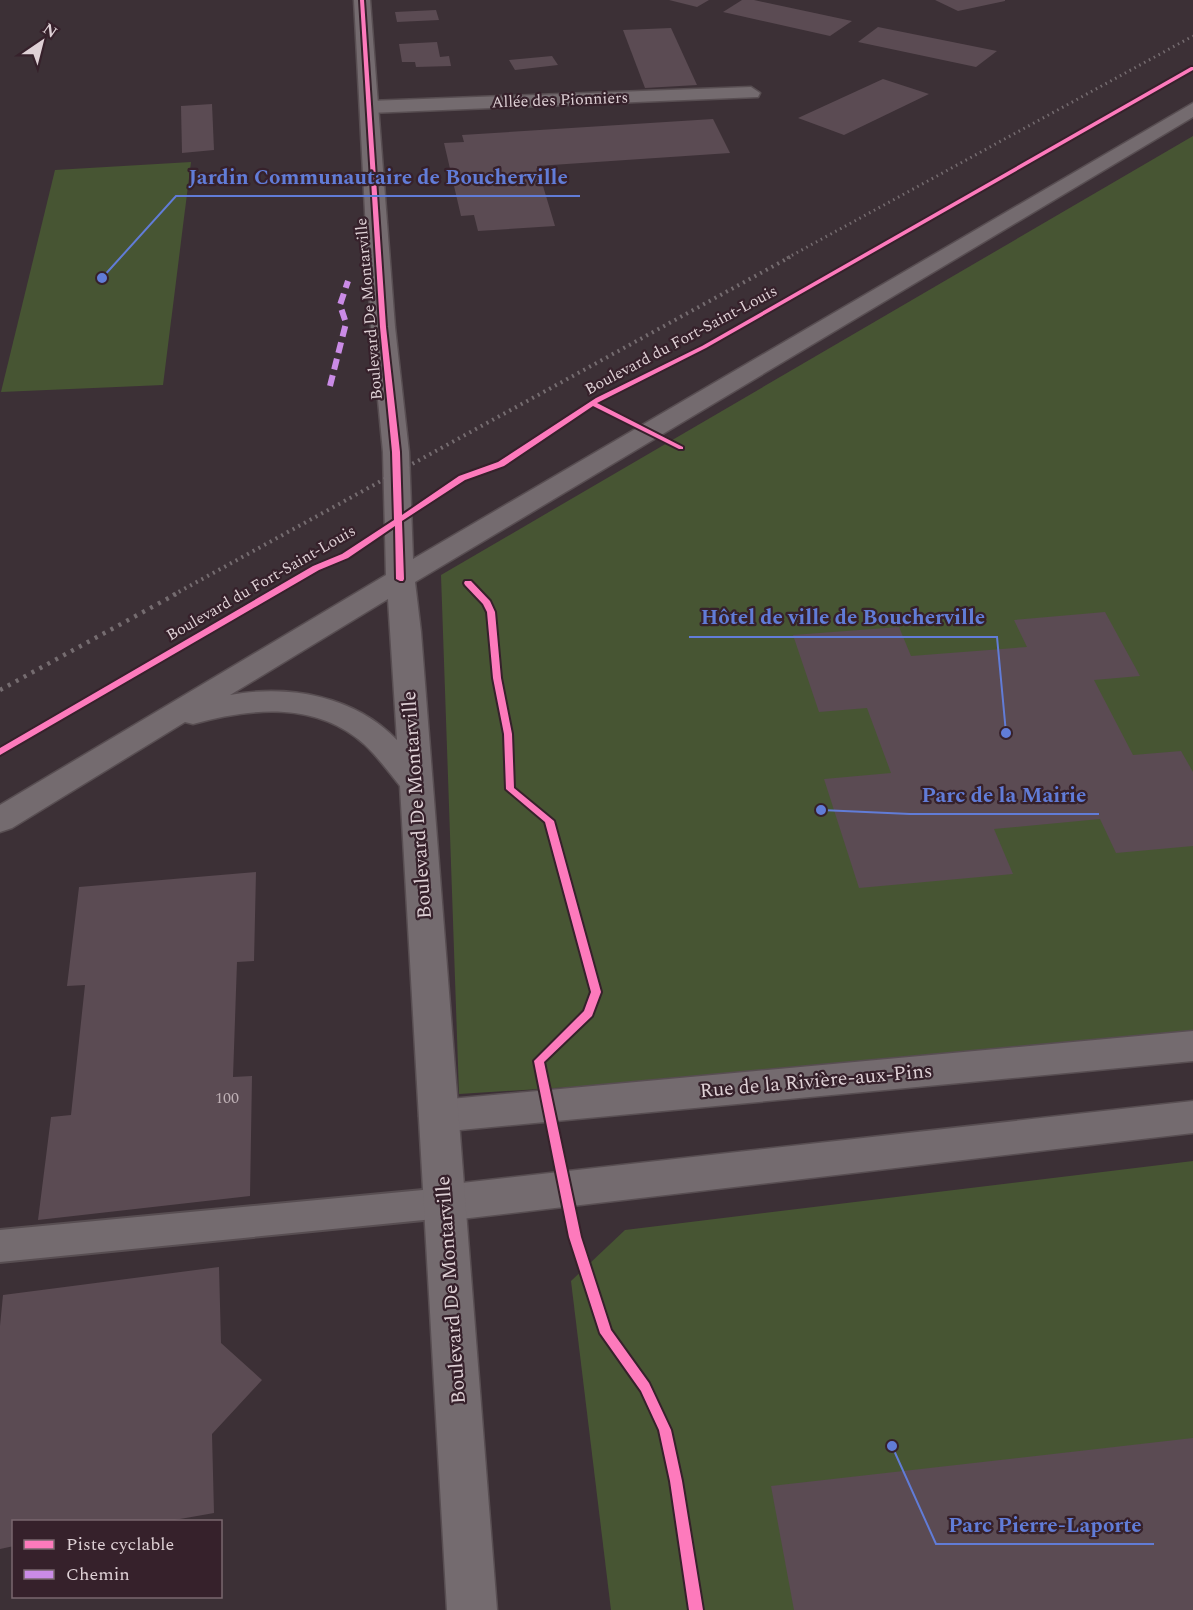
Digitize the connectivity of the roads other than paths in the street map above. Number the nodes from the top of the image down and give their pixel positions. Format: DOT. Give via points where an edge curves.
graph roads {
  1 [pos="362,0"];
  2 [pos="751,93"];
  3 [pos="369,107"];
  4 [pos="1193,109"];
  5 [pos="400,579"];
  6 [pos="149,729"];
  7 [pos="416,783"];
  8 [pos="0,820"];
  9 [pos="1193,1046"];
  10 [pos="439,1116"];
  11 [pos="1193,1117"];
  12 [pos="444,1203"];
  13 [pos="0,1246"];
  14 [pos="472,1610"];
  1 -- 3 [label="street, Boulevard De Montarville"];
  2 -- 3 [label="street, Allée des Pionniers"];
  3 -- 5 [label="street, Boulevard De Montarville" via="383,327 396,452"];
  4 -- 5 [label="street"];
  5 -- 6 [label="street"];
  5 -- 7 [label="street, Boulevard De Montarville"];
  6 -- 7 [label="street" via="240,703 277,700 310,704 372,734"];
  6 -- 8 [label="street"];
  7 -- 10 [label="street, Boulevard De Montarville"];
  9 -- 10 [label="street, Rue de la Rivière-aux-Pins"];
  10 -- 12 [label="street, Boulevard De Montarville"];
  11 -- 12 [label="street"];
  12 -- 13 [label="lane"];
  12 -- 14 [label="street, Boulevard De Montarville"];
}
